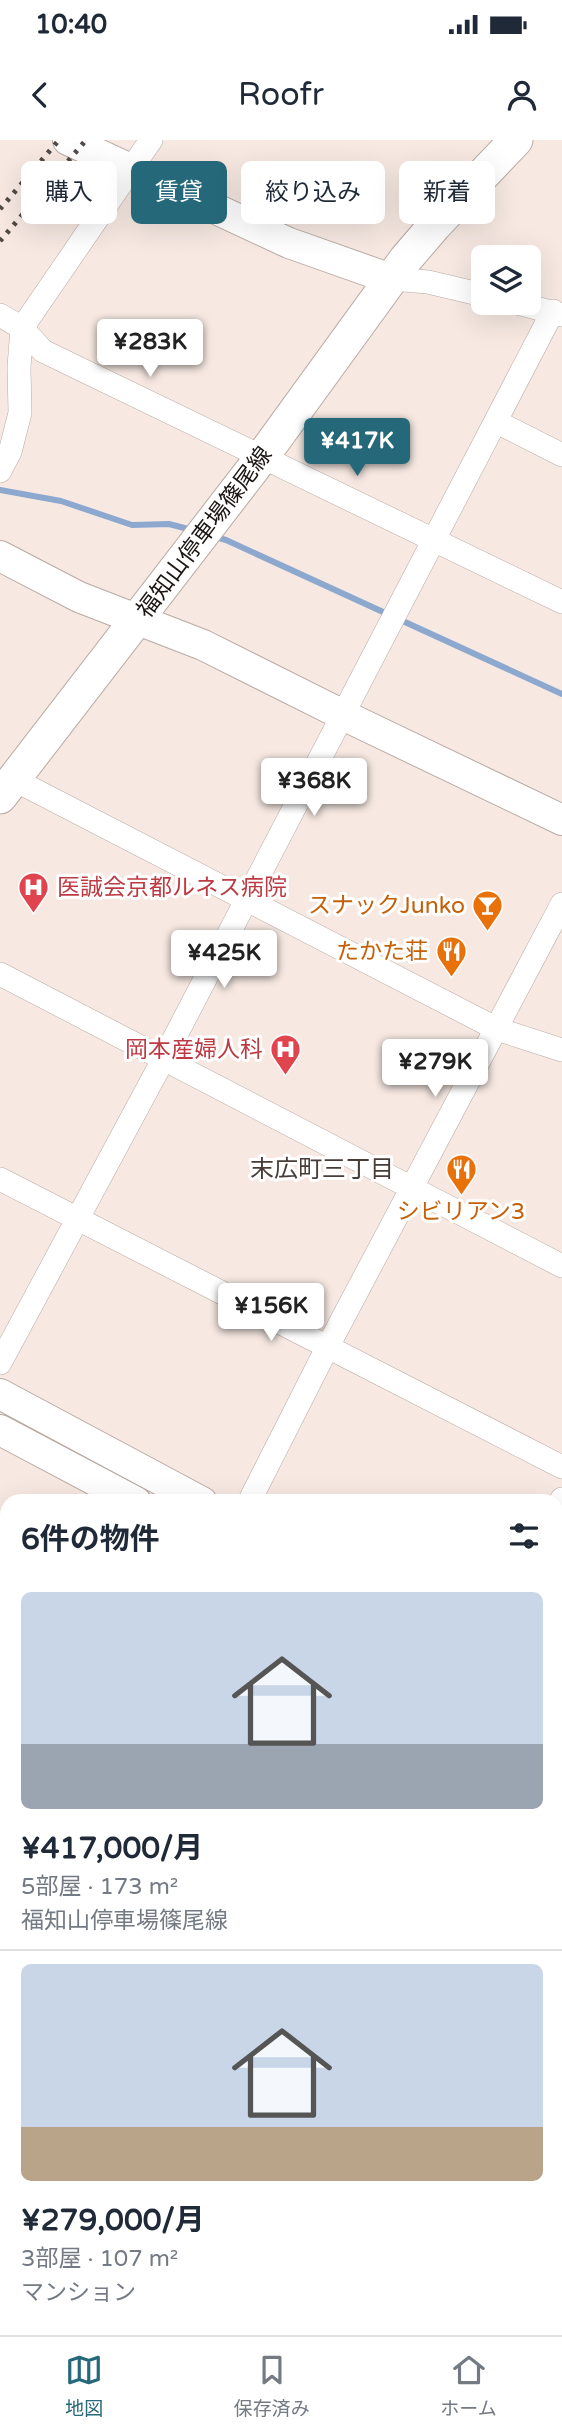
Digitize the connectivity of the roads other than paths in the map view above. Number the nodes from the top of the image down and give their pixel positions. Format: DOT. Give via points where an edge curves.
graph roads {
  1 [pos="68,140"];
  2 [pos="151,140"];
  3 [pos="516,140"];
  4 [pos="130,170"];
  5 [pos="391,279"];
  6 [pos="471,292"];
  7 [pos="557,313"];
  8 [pos="0,316"];
  9 [pos="22,328"];
  10 [pos="497,422"];
  11 [pos="562,455"];
  12 [pos="262,457"];
  13 [pos="0,471"];
  14 [pos="433,539"];
  15 [pos="0,556"];
  16 [pos="562,602"];
  17 [pos="139,619"];
  18 [pos="343,715"];
  19 [pos="7,788"];
  20 [pos="562,820"];
  21 [pos="246,900"];
  22 [pos="562,904"];
  23 [pos="0,974"];
  24 [pos="497,1029"];
  25 [pos="562,1050"];
  26 [pos="163,1059"];
  27 [pos="0,1178"];
  28 [pos="412,1189"];
  29 [pos="79,1219"];
  30 [pos="561,1263"];
  31 [pos="327,1348"];
  32 [pos="0,1363"];
  33 [pos="0,1394"];
  34 [pos="0,1430"];
  35 [pos="562,1467"];
  36 [pos="121,1494"];
  37 [pos="187,1494"];
  38 [pos="253,1494"];
  1 -- 4 [label="street"];
  2 -- 4 [label="street"];
  3 -- 5 [label="main road, 福知山停車場篠尾線"];
  4 -- 5 [label="street" via="289,243"];
  4 -- 9 [label="street"];
  5 -- 6 [label="street"];
  5 -- 12 [label="main road, 福知山停車場篠尾線"];
  7 -- 10 [label="street"];
  8 -- 9 [label="street"];
  9 -- 12 [label="street" via="43,351"];
  9 -- 13 [label="street" via="20,413"];
  10 -- 11 [label="street"];
  10 -- 14 [label="street"];
  12 -- 14 [label="street"];
  12 -- 17 [label="main road, 福知山停車場篠尾線"];
  14 -- 16 [label="street"];
  14 -- 18 [label="street"];
  15 -- 17 [label="street" via="79,597"];
  17 -- 18 [label="street" via="203,645"];
  17 -- 19 [label="main road, 福知山停車場篠尾線"];
  18 -- 20 [label="street"];
  18 -- 21 [label="street"];
  19 -- 21 [label="street"];
  21 -- 24 [label="street"];
  21 -- 26 [label="street"];
  22 -- 24 [label="street"];
  23 -- 26 [label="street"];
  24 -- 25 [label="street"];
  24 -- 28 [label="street"];
  26 -- 28 [label="street"];
  26 -- 29 [label="street"];
  27 -- 29 [label="street"];
  28 -- 30 [label="street"];
  28 -- 31 [label="street"];
  29 -- 31 [label="street"];
  29 -- 32 [label="street"];
  31 -- 35 [label="street"];
  31 -- 38 [label="street"];
  33 -- 37 [label="street"];
  34 -- 36 [label="street"];
}
